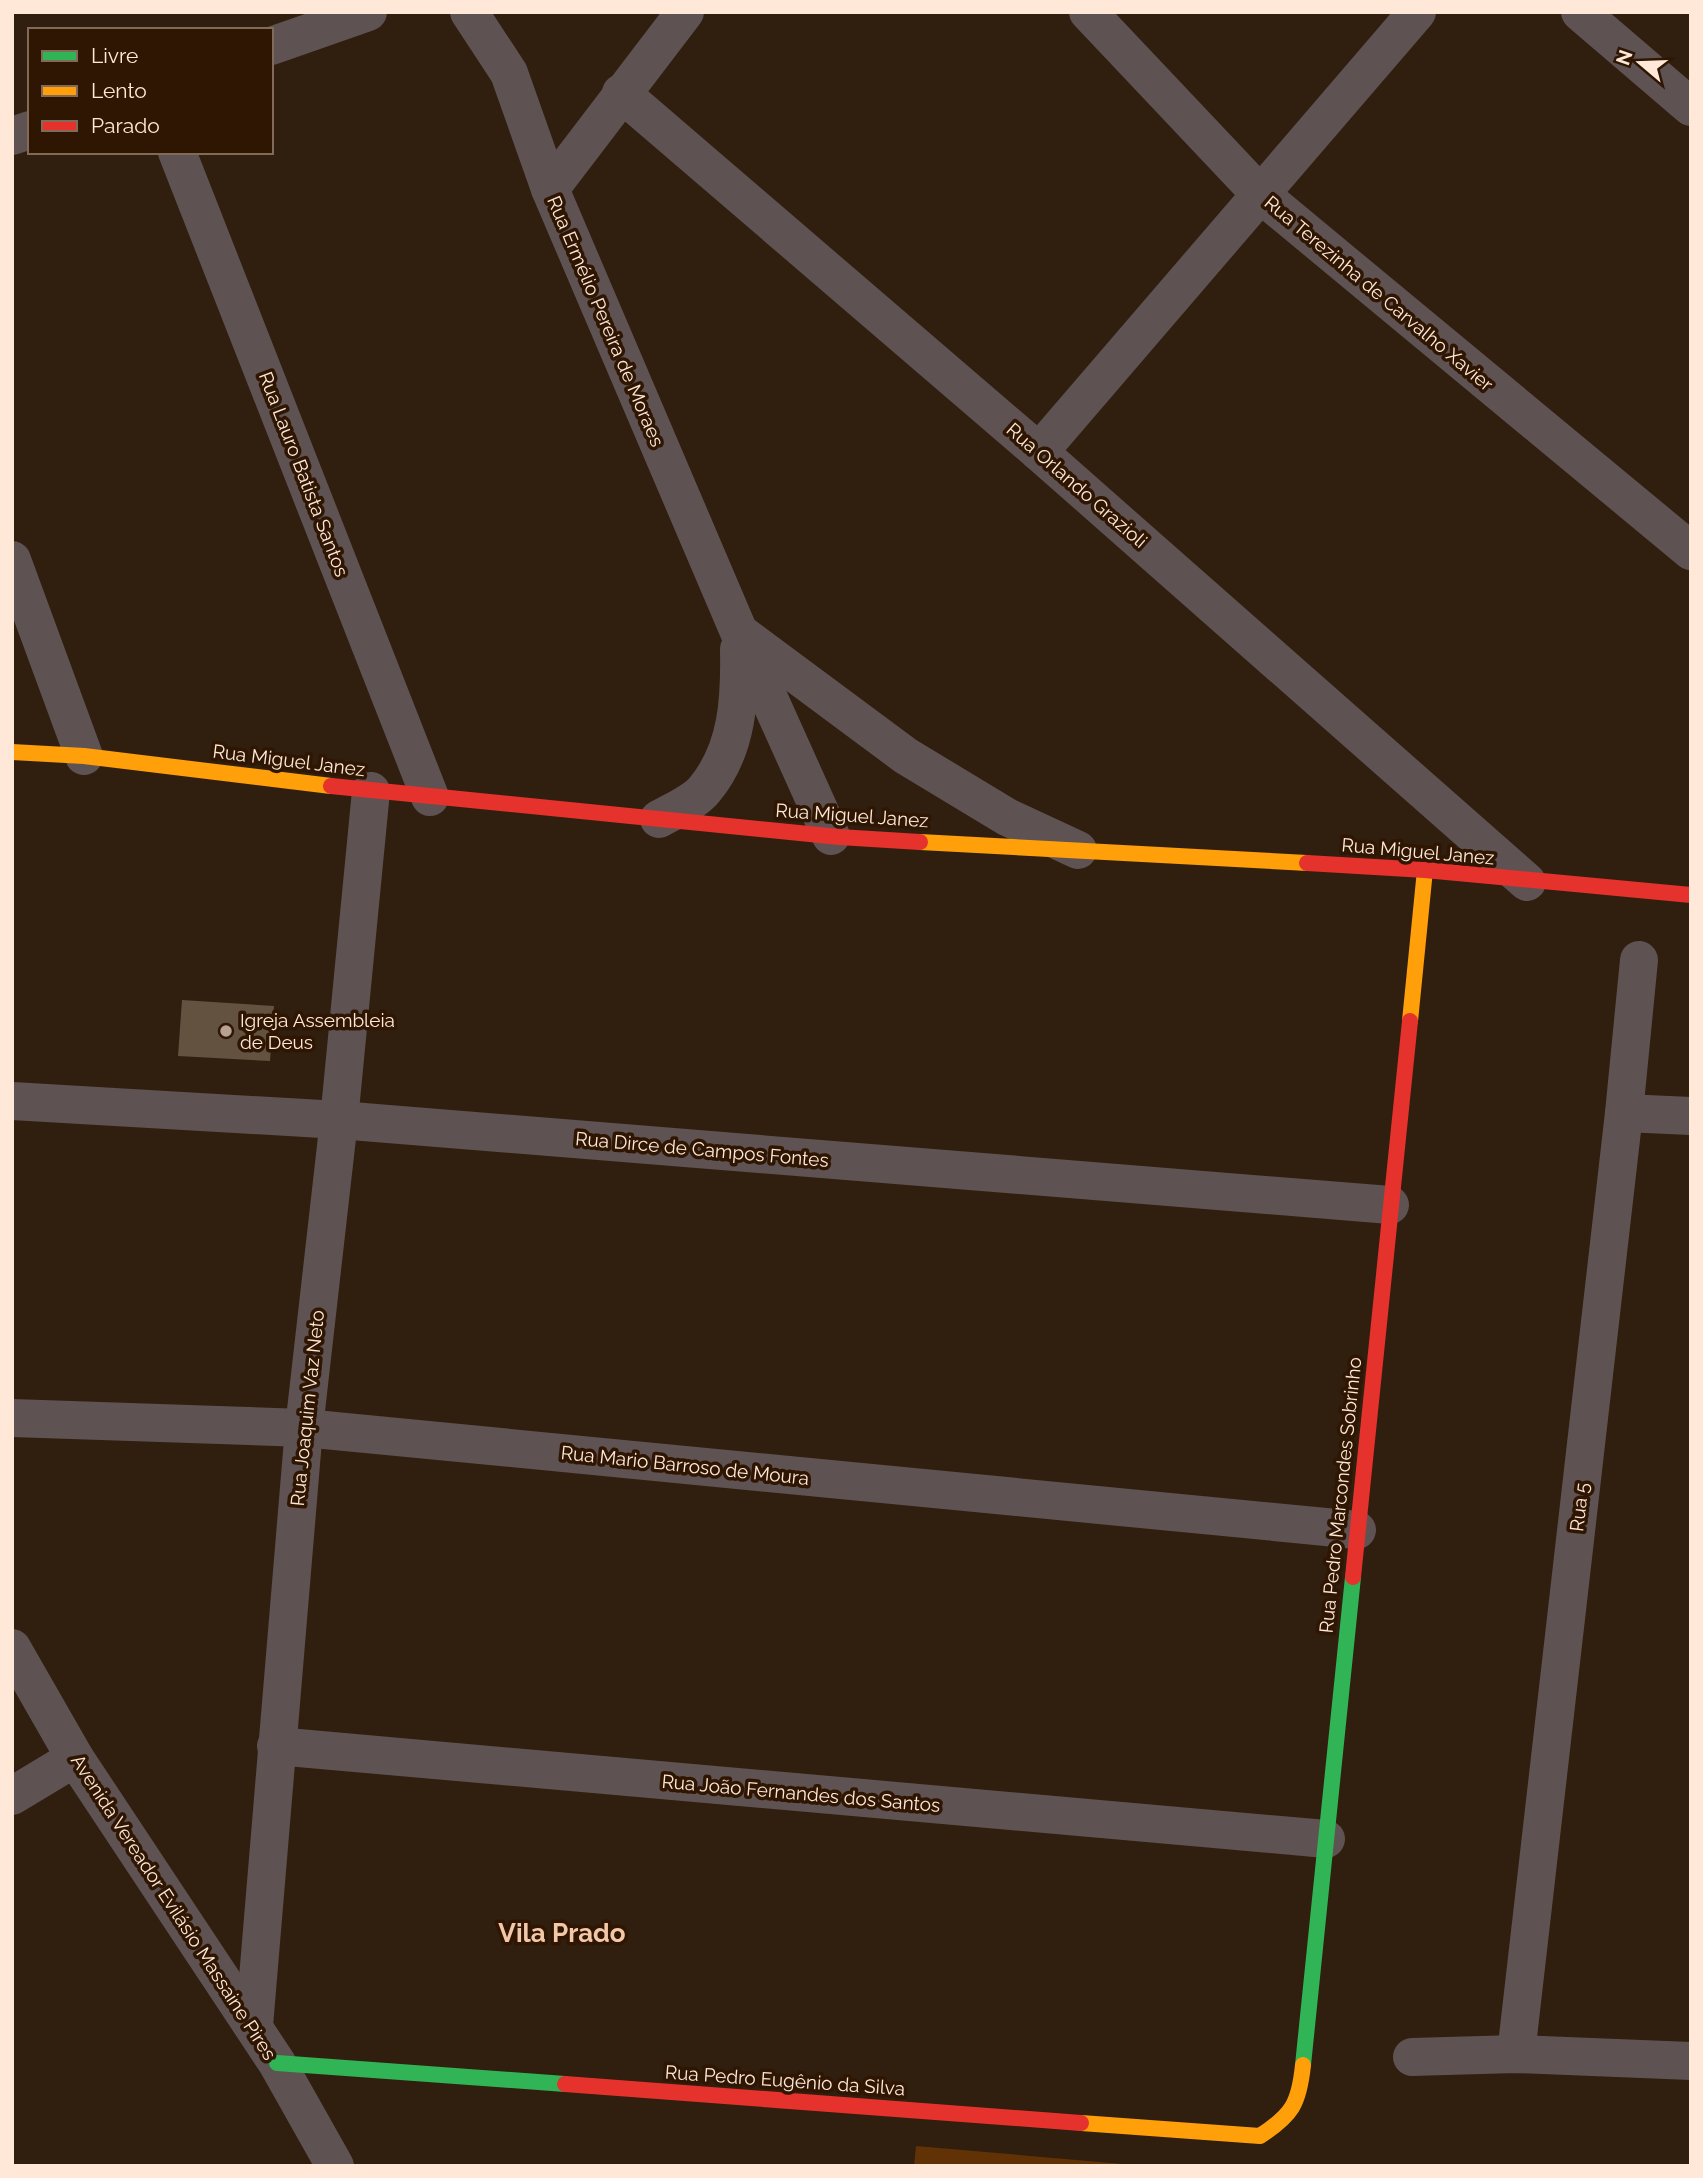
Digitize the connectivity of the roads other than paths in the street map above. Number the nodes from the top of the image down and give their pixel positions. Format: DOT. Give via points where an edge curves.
graph roads {
  1 [pos="368,12"];
  2 [pos="469,12"];
  3 [pos="685,12"];
  4 [pos="1088,12"];
  5 [pos="1417,12"];
  6 [pos="1580,12"];
  7 [pos="273,45"];
  8 [pos="621,93"];
  9 [pos="1691,107"];
  10 [pos="178,154"];
  11 [pos="550,189"];
  12 [pos="1259,193"];
  13 [pos="1040,452"];
  14 [pos="1691,551"];
  15 [pos="12,560"];
  16 [pos="739,632"];
  17 [pos="12,752"];
  18 [pos="84,757"];
  19 [pos="371,791"];
  20 [pos="430,797"];
  21 [pos="659,819"];
  22 [pos="831,836"];
  23 [pos="1078,850"];
  24 [pos="1425,870"];
  25 [pos="1527,882"];
  26 [pos="1691,895"];
  27 [pos="1639,960"];
  28 [pos="12,1101"];
  29 [pos="1625,1113"];
  30 [pos="1691,1116"];
  31 [pos="339,1120"];
  32 [pos="1390,1205"];
  33 [pos="12,1418"];
  34 [pos="304,1428"];
  35 [pos="1357,1530"];
  36 [pos="12,1648"];
  37 [pos="276,1746"];
  38 [pos="75,1758"];
  39 [pos="12,1796"];
  40 [pos="1326,1839"];
  41 [pos="254,2026"];
  42 [pos="1516,2054"];
  43 [pos="1412,2057"];
  44 [pos="1691,2060"];
  45 [pos="278,2063"];
  46 [pos="1285,2120"];
  47 [pos="335,2166"];
  1 -- 7 [label="street"];
  2 -- 11 [label="street, Rua Ermélio Pereira de Moraes" via="509,73"];
  3 -- 8 [label="street"];
  4 -- 12 [label="street, Rua Terezinha de Carvalho Xavier"];
  5 -- 12 [label="street"];
  6 -- 9 [label="street"];
  8 -- 11 [label="street"];
  8 -- 13 [label="street, Rua Orlando Grazioli"];
  10 -- 20 [label="street, Rua Lauro Batista Santos"];
  11 -- 16 [label="street, Rua Ermélio Pereira de Moraes"];
  12 -- 13 [label="street"];
  12 -- 14 [label="street, Rua Terezinha de Carvalho Xavier"];
  13 -- 25 [label="street, Rua Orlando Grazioli"];
  15 -- 18 [label="street"];
  16 -- 21 [label="street, Rua Ermélio Pereira de Moraes" via="740,700 727,754 704,791"];
  16 -- 22 [label="street, Rua Ermélio Pereira de Moraes"];
  16 -- 23 [label="street" via="906,756 1007,817"];
  17 -- 18 [label="street, Rua Miguel Janez"];
  18 -- 19 [label="street, Rua Miguel Janez"];
  19 -- 20 [label="street, Rua Miguel Janez"];
  19 -- 31 [label="street, Rua Joaquim Vaz Neto"];
  20 -- 21 [label="street, Rua Miguel Janez"];
  21 -- 22 [label="street, Rua Miguel Janez"];
  22 -- 23 [label="street, Rua Miguel Janez"];
  23 -- 24 [label="street, Rua Miguel Janez"];
  24 -- 25 [label="street, Rua Miguel Janez"];
  24 -- 32 [label="street, Rua Pedro Marcondes Sobrinho"];
  25 -- 26 [label="street, Rua Miguel Janez"];
  27 -- 29 [label="street, Rua 5"];
  28 -- 31 [label="street, Rua Dirce de Campos Fontes"];
  29 -- 30 [label="street"];
  29 -- 42 [label="street, Rua 5"];
  31 -- 32 [label="street, Rua Dirce de Campos Fontes"];
  31 -- 34 [label="street, Rua Joaquim Vaz Neto"];
  32 -- 35 [label="street, Rua Pedro Marcondes Sobrinho"];
  33 -- 34 [label="street, Rua Mario Barroso de Moura"];
  34 -- 35 [label="street, Rua Mario Barroso de Moura"];
  34 -- 37 [label="street, Rua Joaquim Vaz Neto"];
  35 -- 40 [label="street, Rua Pedro Marcondes Sobrinho"];
  36 -- 38 [label="street, Avenida Vereador Evilásio Massaine Pires"];
  37 -- 40 [label="street, Rua João Fernandes dos Santos"];
  37 -- 41 [label="street, Rua Joaquim Vaz Neto"];
  38 -- 39 [label="street"];
  38 -- 41 [label="street, Avenida Vereador Evilásio Massaine Pires"];
  40 -- 46 [label="street, Rua Pedro Marcondes Sobrinho" via="1300,2091"];
  41 -- 45 [label="street, Avenida Vereador Evilásio Massaine Pires"];
  42 -- 43 [label="street"];
  42 -- 44 [label="street"];
  45 -- 46 [label="street, Rua Pedro Eugênio da Silva" via="1260,2136"];
  45 -- 47 [label="street, Avenida Vereador Evilásio Massaine Pires"];
}
